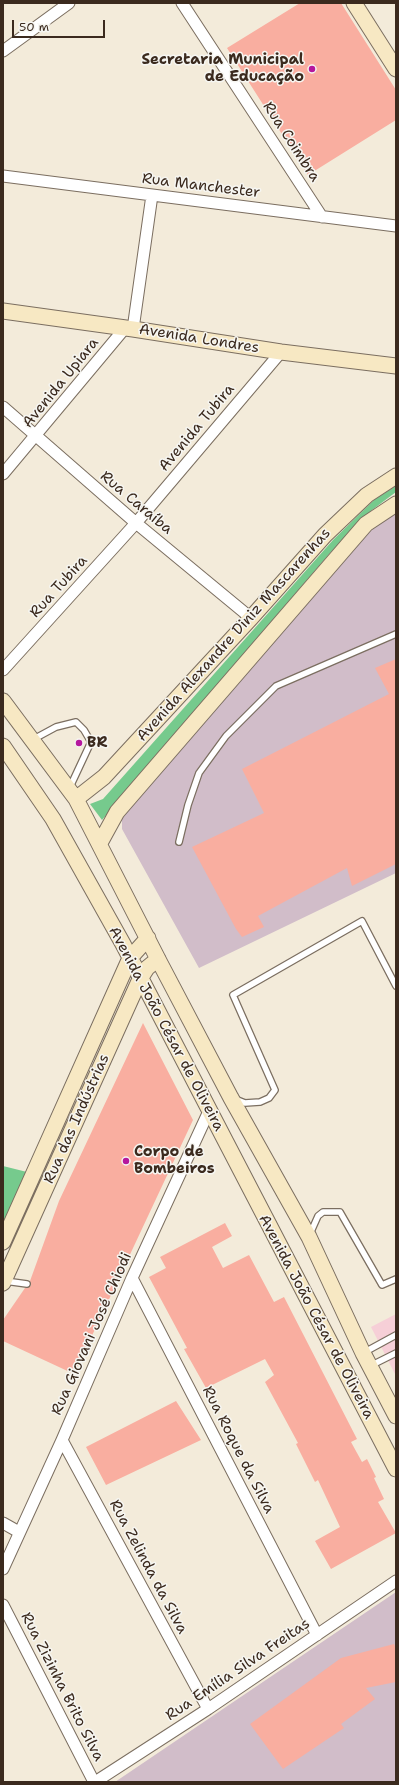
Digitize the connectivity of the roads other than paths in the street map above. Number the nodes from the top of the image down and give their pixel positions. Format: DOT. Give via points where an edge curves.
graph roads {
  1 [pos="69,3"];
  2 [pos="182,3"];
  3 [pos="354,3"];
  4 [pos="3,51"];
  5 [pos="396,69"];
  6 [pos="3,176"];
  7 [pos="152,196"];
  8 [pos="322,217"];
  9 [pos="396,226"];
  10 [pos="3,311"];
  11 [pos="129,328"];
  12 [pos="281,352"];
  13 [pos="396,366"];
  14 [pos="3,407"];
  15 [pos="36,437"];
  16 [pos="3,474"];
  17 [pos="396,476"];
  18 [pos="396,504"];
  19 [pos="136,523"];
  20 [pos="251,618"];
  21 [pos="396,634"];
  22 [pos="3,670"];
  23 [pos="3,701"];
  24 [pos="32,740"];
  25 [pos="3,746"];
  26 [pos="73,794"];
  27 [pos="179,842"];
  28 [pos="100,843"];
  29 [pos="148,938"];
  30 [pos="130,958"];
  31 [pos="158,959"];
  32 [pos="140,979"];
  33 [pos="396,986"];
  34 [pos="231,1098"];
  35 [pos="209,1111"];
  36 [pos="309,1237"];
  37 [pos="3,1242"];
  38 [pos="132,1278"];
  39 [pos="396,1279"];
  40 [pos="3,1282"];
  41 [pos="27,1284"];
  42 [pos="396,1335"];
  43 [pos="363,1353"];
  44 [pos="396,1353"];
  45 [pos="370,1366"];
  46 [pos="396,1416"];
  47 [pos="62,1440"];
  48 [pos="396,1469"];
  49 [pos="3,1523"];
  50 [pos="19,1532"];
  51 [pos="3,1569"];
  52 [pos="396,1581"];
  53 [pos="3,1605"];
  54 [pos="317,1635"];
  55 [pos="208,1709"];
  56 [pos="95,1782"];
  1 -- 4 [label="street"];
  2 -- 8 [label="street, Rua Coimbra"];
  3 -- 5 [label="street"];
  6 -- 7 [label="street, Rua Manchester"];
  7 -- 8 [label="street, Rua Manchester"];
  7 -- 11 [label="street"];
  8 -- 9 [label="street, Rua Manchester"];
  10 -- 11 [label="street, Avenida Londres"];
  11 -- 12 [label="street, Avenida Londres"];
  11 -- 15 [label="street, Avenida Upiara"];
  12 -- 13 [label="street, Avenida Londres"];
  12 -- 19 [label="street, Avenida Tubira"];
  14 -- 15 [label="street, Rua Caraíba"];
  15 -- 16 [label="street, Avenida Upiara"];
  15 -- 19 [label="street, Rua Caraíba"];
  17 -- 20 [label="street, Avenida Alexandre Diniz Mascarenhas" via="367,495 325,535"];
  18 -- 28 [label="street, Avenida Alexandre Diniz Mascarenhas" via="366,524 117,812"];
  19 -- 20 [label="street, Rua Caraíba"];
  19 -- 22 [label="street, Rua Tubira"];
  20 -- 26 [label="street, Avenida Alexandre Diniz Mascarenhas" via="104,777"];
  21 -- 27 [label="lane" via="276,686 226,736 199,773"];
  23 -- 24 [label="street, Avenida João César de Oliveira"];
  24 -- 26 [label="street, Avenida João César de Oliveira"];
  24 -- 26 [label="lane" via="56,727 76,722 84,730 91,742 77,769"];
  25 -- 30 [label="street, Avenida João César de Oliveira" via="53,819"];
  26 -- 28 [label="street, Avenida João César de Oliveira"];
  28 -- 29 [label="street, Avenida João César de Oliveira"];
  29 -- 30 [label="street, Rua das Indústrias"];
  29 -- 31 [label="street, Avenida João César de Oliveira"];
  30 -- 32 [label="street, Avenida João César de Oliveira"];
  30 -- 37 [label="street, Rua das Indústrias"];
  31 -- 32 [label="street, Rua das Indústrias" via="147,968"];
  31 -- 34 [label="street, Avenida João César de Oliveira"];
  32 -- 35 [label="street, Avenida João César de Oliveira"];
  32 -- 40 [label="street, Rua das Indústrias"];
  33 -- 34 [label="lane" via="362,921 233,995 275,1090 269,1098 260,1102 245,1103"];
  34 -- 36 [label="street, Avenida João César de Oliveira"];
  35 -- 38 [label="street, Rua Giovani José Chiodi"];
  35 -- 48 [label="street, Avenida João César de Oliveira"];
  36 -- 39 [label="lane" via="315,1222 323,1212 340,1212 382,1286"];
  36 -- 43 [label="street, Avenida João César de Oliveira"];
  38 -- 47 [label="street, Rua Giovani José Chiodi"];
  38 -- 54 [label="street, Rua Roque da Silva"];
  40 -- 41 [label="lane"];
  42 -- 43 [label="lane"];
  43 -- 45 [label="street, Avenida João César de Oliveira"];
  44 -- 45 [label="lane"];
  45 -- 46 [label="street, Avenida João César de Oliveira"];
  47 -- 50 [label="street, Rua Giovani José Chiodi"];
  47 -- 55 [label="street, Rua Zelinda da Silva"];
  49 -- 50 [label="street"];
  50 -- 51 [label="street, Rua Giovani José Chiodi"];
  52 -- 54 [label="street, Rua Emília Silva Freitas"];
  53 -- 56 [label="street, Rua Zizinha Brito Silva"];
  54 -- 55 [label="street, Rua Emília Silva Freitas"];
  55 -- 56 [label="street, Rua Emília Silva Freitas"];
}
